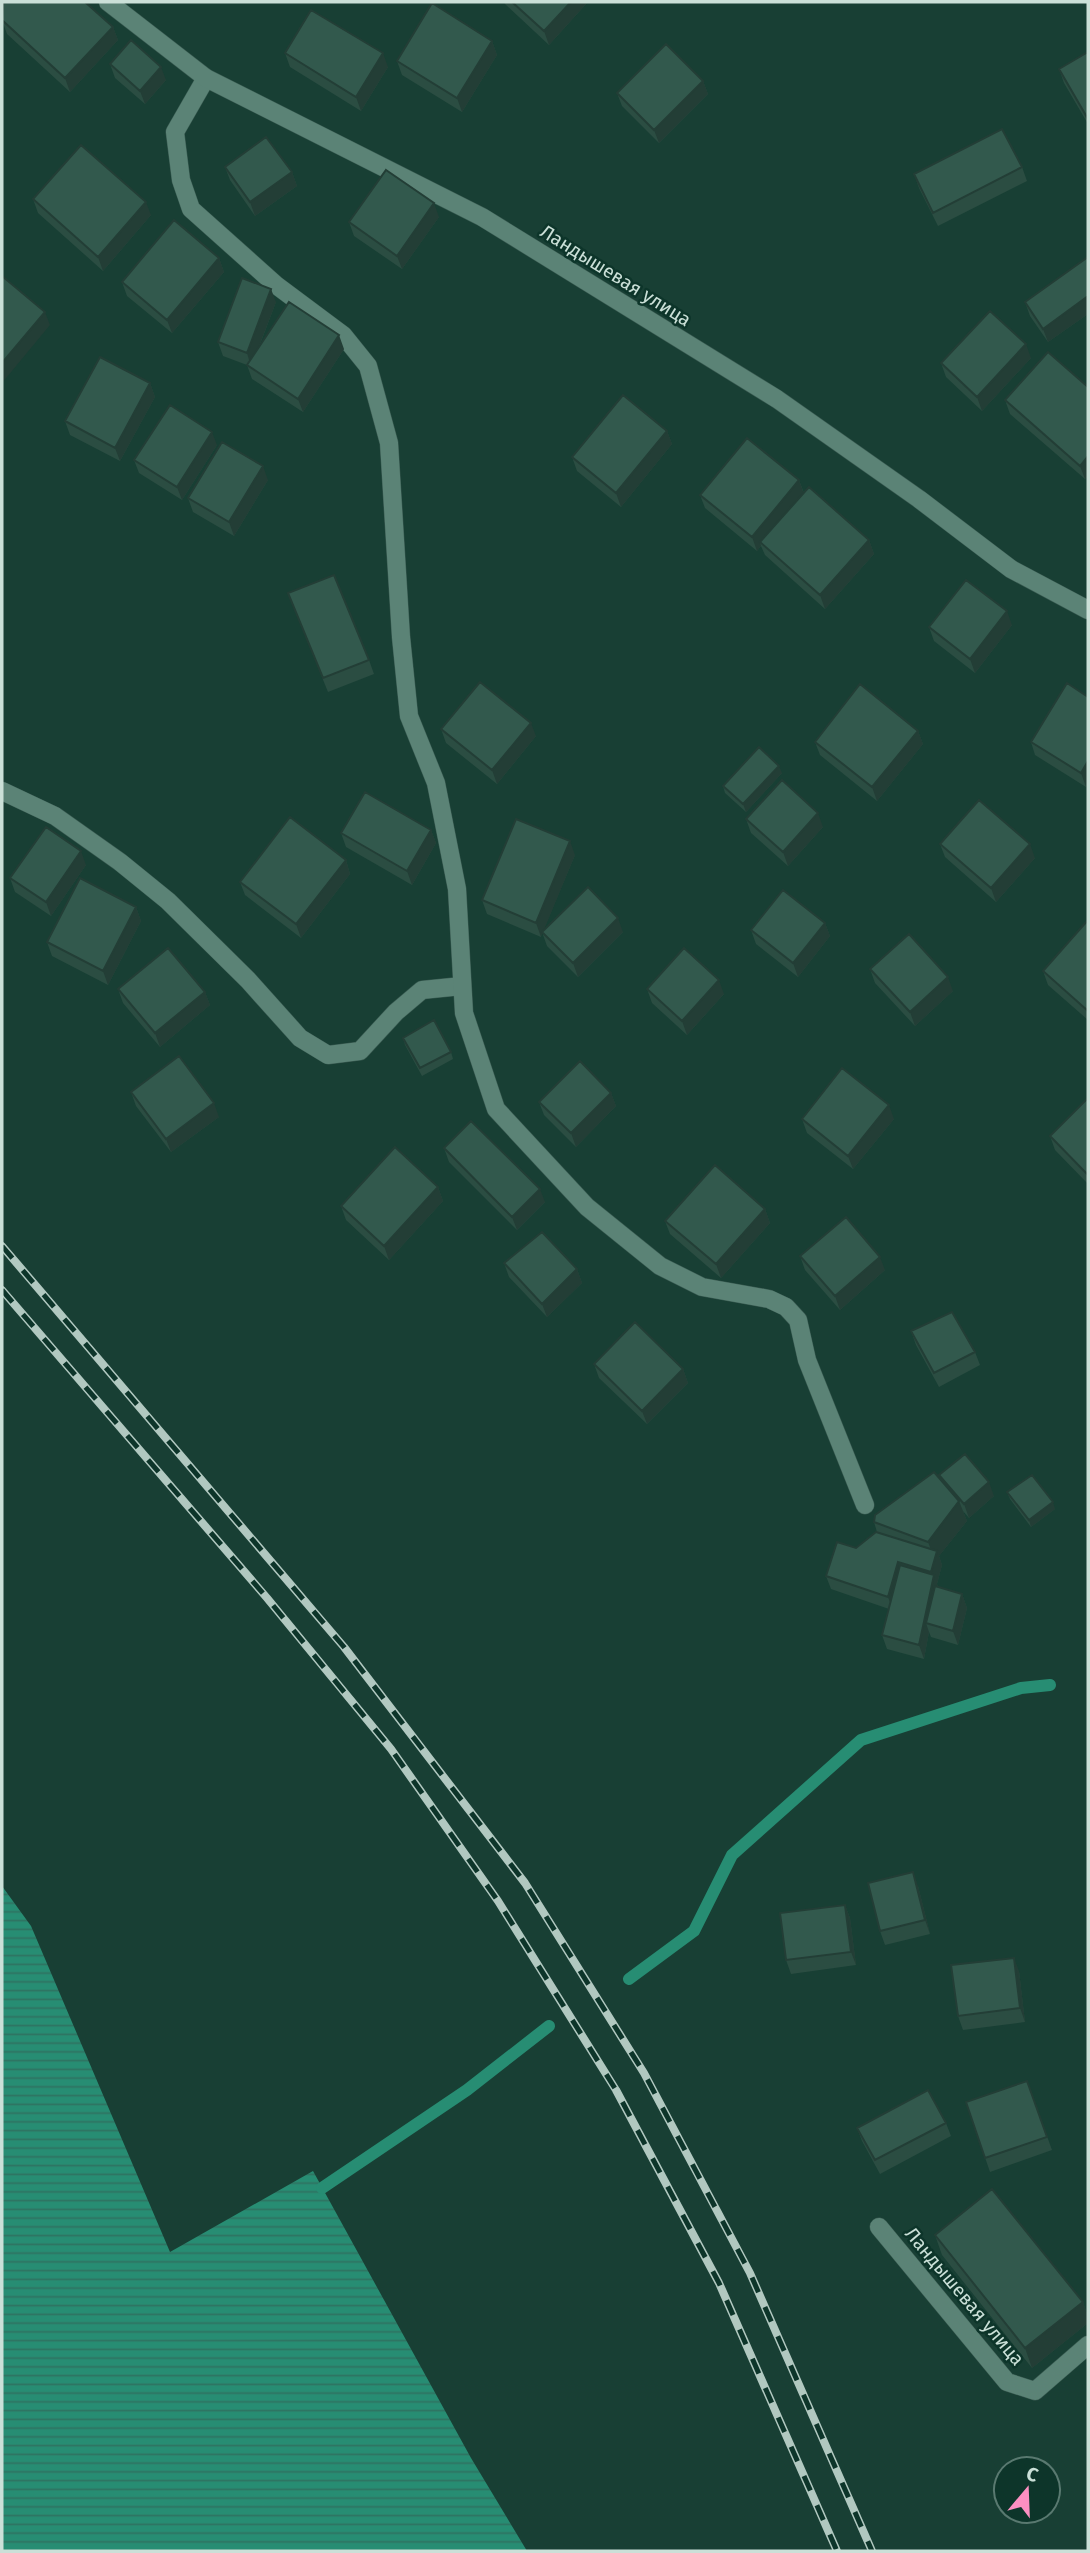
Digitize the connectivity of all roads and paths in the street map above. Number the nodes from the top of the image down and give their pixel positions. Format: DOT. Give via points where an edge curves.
graph roads {
  1 [pos="108,2"];
  2 [pos="126,9"];
  3 [pos="206,78"];
  4 [pos="1088,610"];
  5 [pos="2,791"];
  6 [pos="462,986"];
  7 [pos="865,1505"];
  8 [pos="879,2227"];
  9 [pos="1088,2345"];
  1 -- 2 [label="street, Ландышевая улица"];
  2 -- 3 [label="street, Ландышевая улица"];
  3 -- 4 [label="street, Ландышевая улица" via="482,217 777,399 1012,569"];
  3 -- 6 [label="street" via="175,132 181,180 191,209 276,285 343,335 368,366 389,443 409,716 436,783 457,890"];
  5 -- 6 [label="street" via="55,816 169,901 300,1038 328,1055 360,1051 422,990"];
  6 -- 7 [label="street" via="464,1013 496,1109 587,1207 660,1266 702,1287 769,1299 798,1320 807,1360"];
  8 -- 9 [label="street, Ландышевая улица" via="1007,2382 1035,2391"];
}
